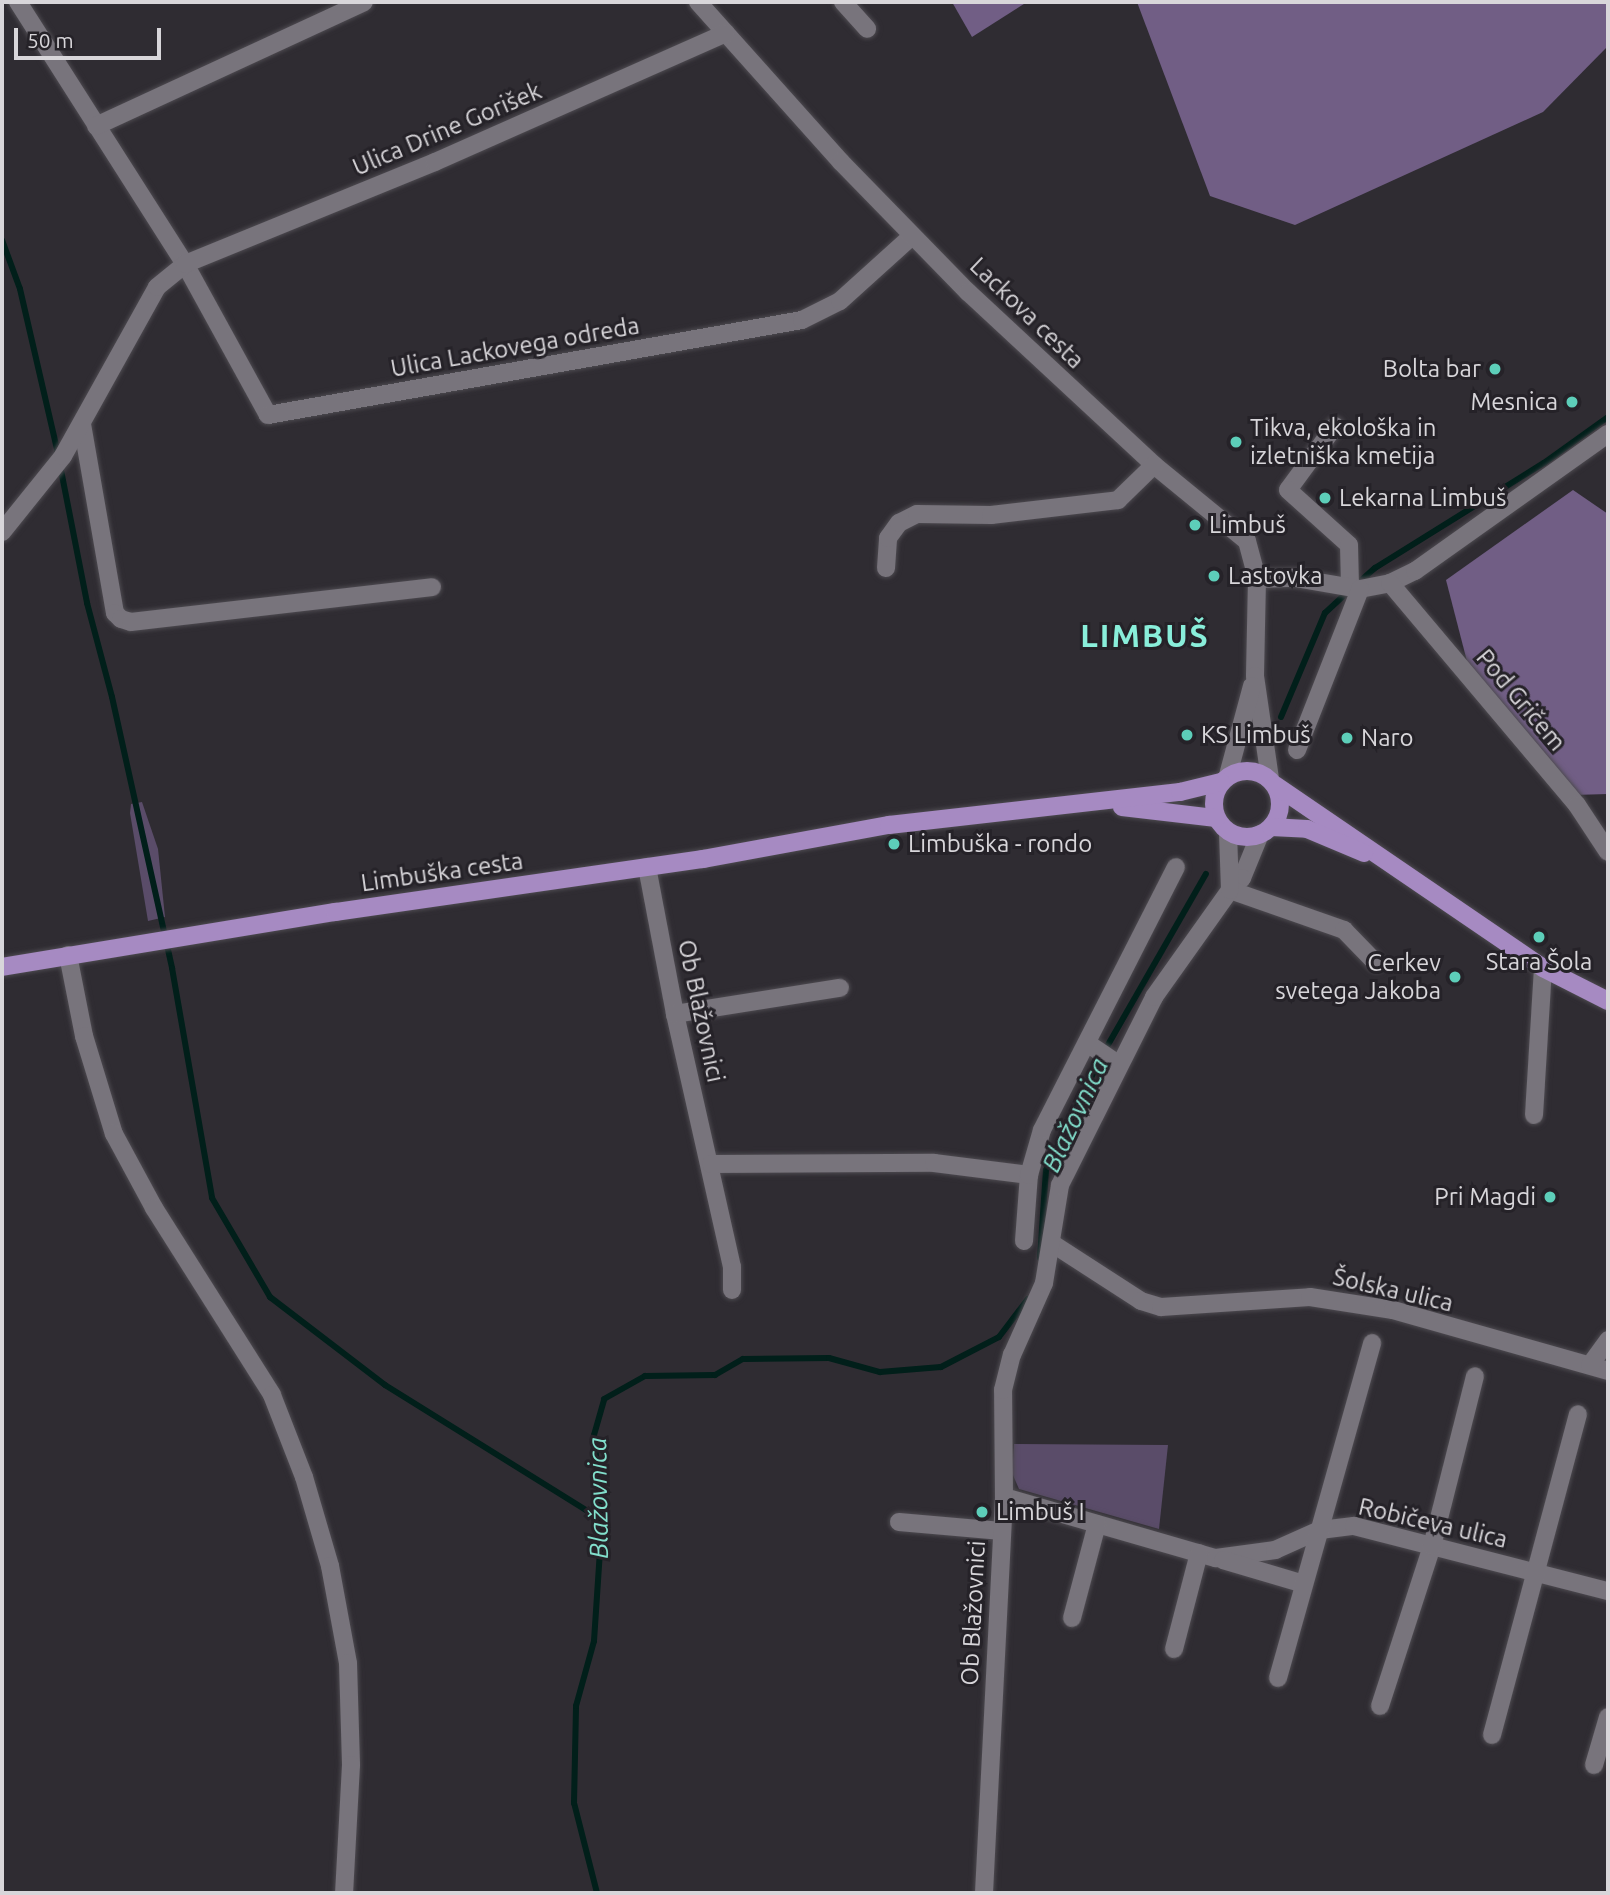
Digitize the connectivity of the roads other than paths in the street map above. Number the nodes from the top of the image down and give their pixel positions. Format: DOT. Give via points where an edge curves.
graph roads {
  1 [pos="18,2"];
  2 [pos="364,2"];
  3 [pos="698,2"];
  4 [pos="843,2"];
  5 [pos="867,29"];
  6 [pos="726,33"];
  7 [pos="96,126"];
  8 [pos="912,236"];
  9 [pos="185,264"];
  10 [pos="82,424"];
  11 [pos="1335,426"];
  12 [pos="1608,434"];
  13 [pos="1154,466"];
  14 [pos="2,532"];
  15 [pos="886,568"];
  16 [pos="1257,579"];
  17 [pos="1365,584"];
  18 [pos="432,587"];
  19 [pos="1255,676"];
  20 [pos="1297,750"];
  21 [pos="1224,779"];
  22 [pos="1272,782"];
  23 [pos="1069,805"];
  24 [pos="1216,818"];
  25 [pos="1266,831"];
  26 [pos="1228,833"];
  27 [pos="1608,852"];
  28 [pos="1389,863"];
  29 [pos="647,867"];
  30 [pos="1176,867"];
  31 [pos="1230,890"];
  32 [pos="68,955"];
  33 [pos="1376,963"];
  34 [pos="2,967"];
  35 [pos="1543,968"];
  36 [pos="841,988"];
  37 [pos="1608,1001"];
  38 [pos="675,1014"];
  39 [pos="1089,1045"];
  40 [pos="1114,1062"];
  41 [pos="1534,1115"];
  42 [pos="711,1164"];
  43 [pos="1029,1175"];
  44 [pos="1024,1241"];
  45 [pos="1054,1244"];
  46 [pos="732,1290"];
  47 [pos="1608,1340"];
  48 [pos="1373,1343"];
  49 [pos="1590,1365"];
  50 [pos="1608,1371"];
  51 [pos="1475,1376"];
  52 [pos="1578,1414"];
  53 [pos="1004,1497"];
  54 [pos="899,1522"];
  55 [pos="1097,1524"];
  56 [pos="1320,1530"];
  57 [pos="1002,1531"];
  58 [pos="1432,1546"];
  59 [pos="1208,1556"];
  60 [pos="1536,1572"];
  61 [pos="1304,1584"];
  62 [pos="1608,1591"];
  63 [pos="1072,1618"];
  64 [pos="1174,1649"];
  65 [pos="1278,1678"];
  66 [pos="1380,1706"];
  67 [pos="1608,1717"];
  68 [pos="1492,1735"];
  69 [pos="1594,1765"];
  70 [pos="344,1893"];
  71 [pos="984,1893"];
  1 -- 7 [label="street"];
  2 -- 7 [label="street"];
  3 -- 6 [label="street, Lackova cesta"];
  4 -- 5 [label="street"];
  6 -- 8 [label="street, Lackova cesta"];
  6 -- 9 [label="street, Ulica Drine Gorišek" via="435,162"];
  7 -- 9 [label="street"];
  8 -- 9 [label="street, Ulica Lackovega odreda" via="840,301 802,320 268,415"];
  8 -- 13 [label="street, Lackova cesta"];
  9 -- 10 [label="street, Ulica Drine Gorišek" via="157,287"];
  10 -- 14 [label="street, Ulica Drine Gorišek" via="51,473"];
  10 -- 18 [label="street" via="115,613 121,619 131,622"];
  11 -- 17 [label="street" via="1288,490 1341,535"];
  12 -- 17 [label="street" via="1415,571"];
  13 -- 15 [label="street" via="1118,500 991,515 918,514 899,523 888,538"];
  13 -- 16 [label="street, Lackova cesta" via="1247,541"];
  16 -- 17 [label="street" via="1274,576"];
  16 -- 19 [label="street, Lackova cesta"];
  17 -- 20 [label="street"];
  17 -- 27 [label="street, Pod Gričem" via="1577,805"];
  19 -- 21 [label="street"];
  19 -- 22 [label="street"];
  21 -- 22 [label="main road" via="1250,772"];
  21 -- 23 [label="main road" via="1180,792"];
  21 -- 24 [label="main road" via="1213,798"];
  22 -- 25 [label="main road" via="1280,809"];
  22 -- 28 [label="main road"];
  23 -- 24 [label="main road"];
  23 -- 29 [label="main road, Limbuška cesta" via="889,825"];
  24 -- 26 [label="main road"];
  25 -- 26 [label="main road"];
  25 -- 28 [label="main road" via="1307,829"];
  25 -- 31 [label="street, Ob Blažovnici" via="1242,878"];
  26 -- 31 [label="street"];
  28 -- 35 [label="main road"];
  29 -- 32 [label="main road, Limbuška cesta"];
  29 -- 38 [label="street, Ob Blažovnici"];
  30 -- 39 [label="street"];
  31 -- 33 [label="street" via="1344,930"];
  31 -- 40 [label="street, Ob Blažovnici"];
  32 -- 34 [label="main road, Limbuška cesta"];
  32 -- 70 [label="street" via="85,1036 114,1135 272,1395 308,1490 330,1566 348,1663 351,1765"];
  35 -- 37 [label="main road"];
  35 -- 41 [label="street"];
  36 -- 38 [label="street"];
  38 -- 42 [label="street, Ob Blažovnici"];
  39 -- 40 [label="street"];
  39 -- 43 [label="street" via="1042,1130"];
  40 -- 45 [label="street, Ob Blažovnici" via="1060,1185"];
  42 -- 43 [label="street" via="934,1164"];
  42 -- 46 [label="street, Ob Blažovnici" via="732,1267"];
  43 -- 44 [label="street"];
  45 -- 49 [label="street, Šolska ulica" via="1142,1301 1161,1307 1310,1297 1393,1310"];
  45 -- 53 [label="street, Ob Blažovnici" via="1003,1390"];
  47 -- 49 [label="street"];
  48 -- 56 [label="street"];
  49 -- 50 [label="street, Šolska ulica"];
  51 -- 58 [label="street"];
  52 -- 60 [label="street"];
  53 -- 55 [label="street, Robičeva ulica"];
  53 -- 57 [label="street, Ob Blažovnici"];
  54 -- 57 [label="street"];
  55 -- 59 [label="street, Robičeva ulica"];
  55 -- 63 [label="street"];
  56 -- 58 [label="street, Robičeva ulica" via="1354,1526"];
  56 -- 59 [label="street, Robičeva ulica" via="1275,1550"];
  56 -- 61 [label="street"];
  57 -- 71 [label="street, Ob Blažovnici"];
  58 -- 60 [label="street, Robičeva ulica"];
  58 -- 66 [label="street"];
  59 -- 61 [label="street"];
  59 -- 64 [label="street"];
  60 -- 62 [label="street, Robičeva ulica"];
  60 -- 68 [label="street"];
  61 -- 65 [label="street"];
  67 -- 69 [label="street"];
}
